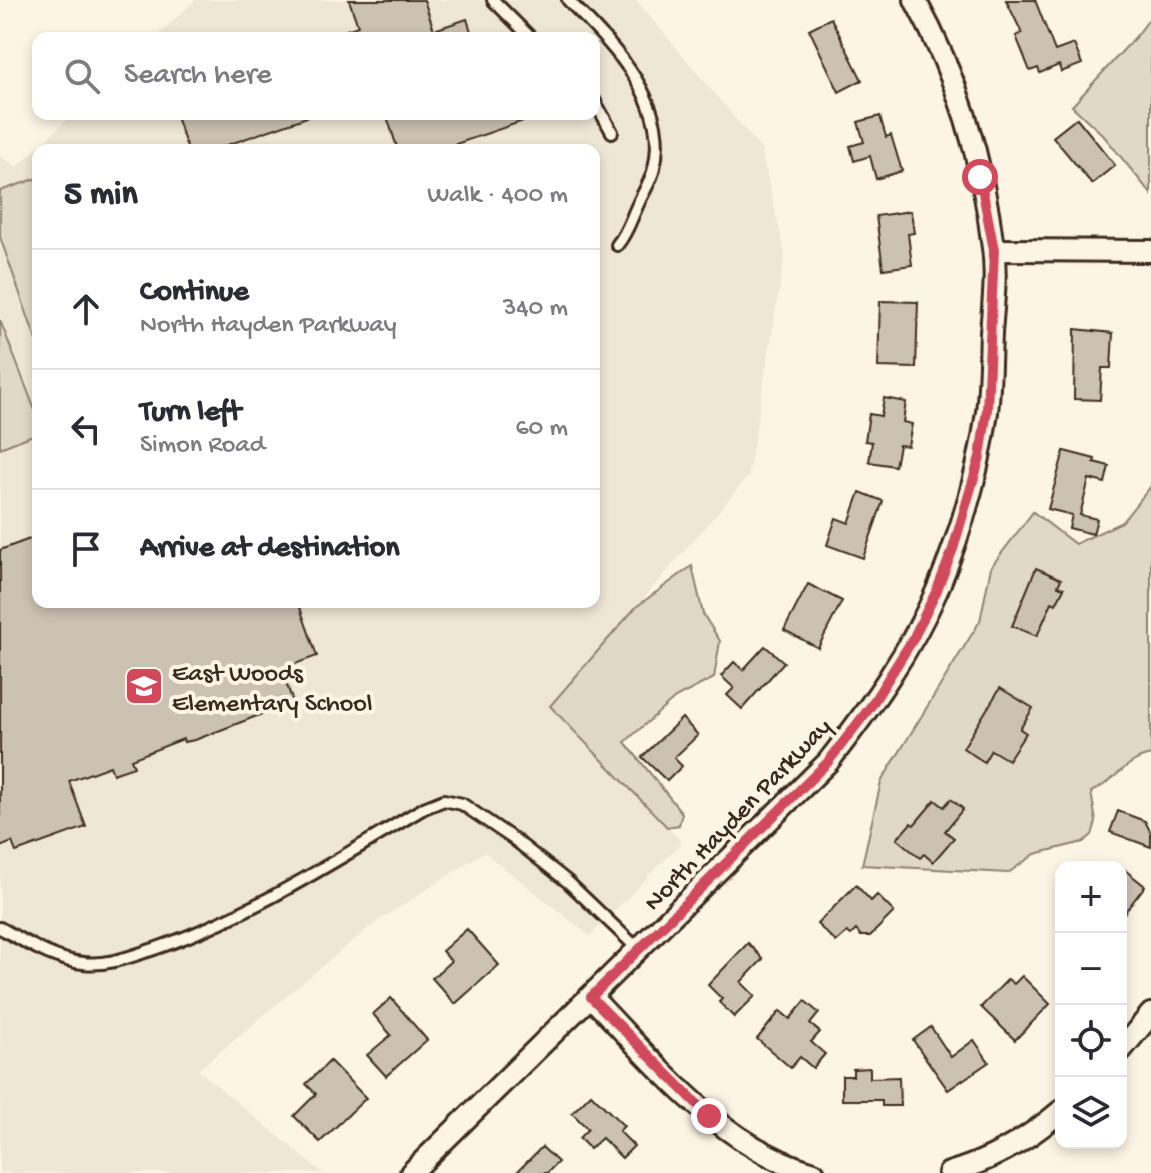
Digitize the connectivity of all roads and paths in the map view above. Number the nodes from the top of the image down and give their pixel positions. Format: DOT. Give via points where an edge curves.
graph roads {
  1 [pos="493,0"];
  2 [pos="568,0"];
  3 [pos="915,0"];
  4 [pos="525,32"];
  5 [pos="599,32"];
  6 [pos="600,33"];
  7 [pos="600,111"];
  8 [pos="612,132"];
  9 [pos="617,245"];
  10 [pos="994,250"];
  11 [pos="1151,251"];
  12 [pos="0,928"];
  13 [pos="638,949"];
  14 [pos="591,997"];
  15 [pos="1151,1014"];
  16 [pos="1127,1043"];
  17 [pos="1055,1116"];
  18 [pos="411,1173"];
  19 [pos="814,1173"];
  20 [pos="949,1173"];
  1 -- 4 [label="lane"];
  2 -- 5 [label="lane"];
  3 -- 10 [label="street, North Hayden Parkway" via="955,86 975,151"];
  6 -- 9 [label="lane" via="641,88 656,130 654,168"];
  7 -- 8 [label="lane"];
  10 -- 11 [label="street"];
  10 -- 13 [label="street, North Hayden Parkway" via="980,457 953,549 913,639 828,762"];
  12 -- 13 [label="lane" via="54,956 114,962 241,915 444,800 462,804 515,840"];
  13 -- 14 [label="street, North Hayden Parkway"];
  14 -- 18 [label="street, North Hayden Parkway"];
  14 -- 19 [label="street" via="709,1116 750,1146"];
  15 -- 16 [label="street"];
  17 -- 20 [label="street" via="990,1159"];
}
